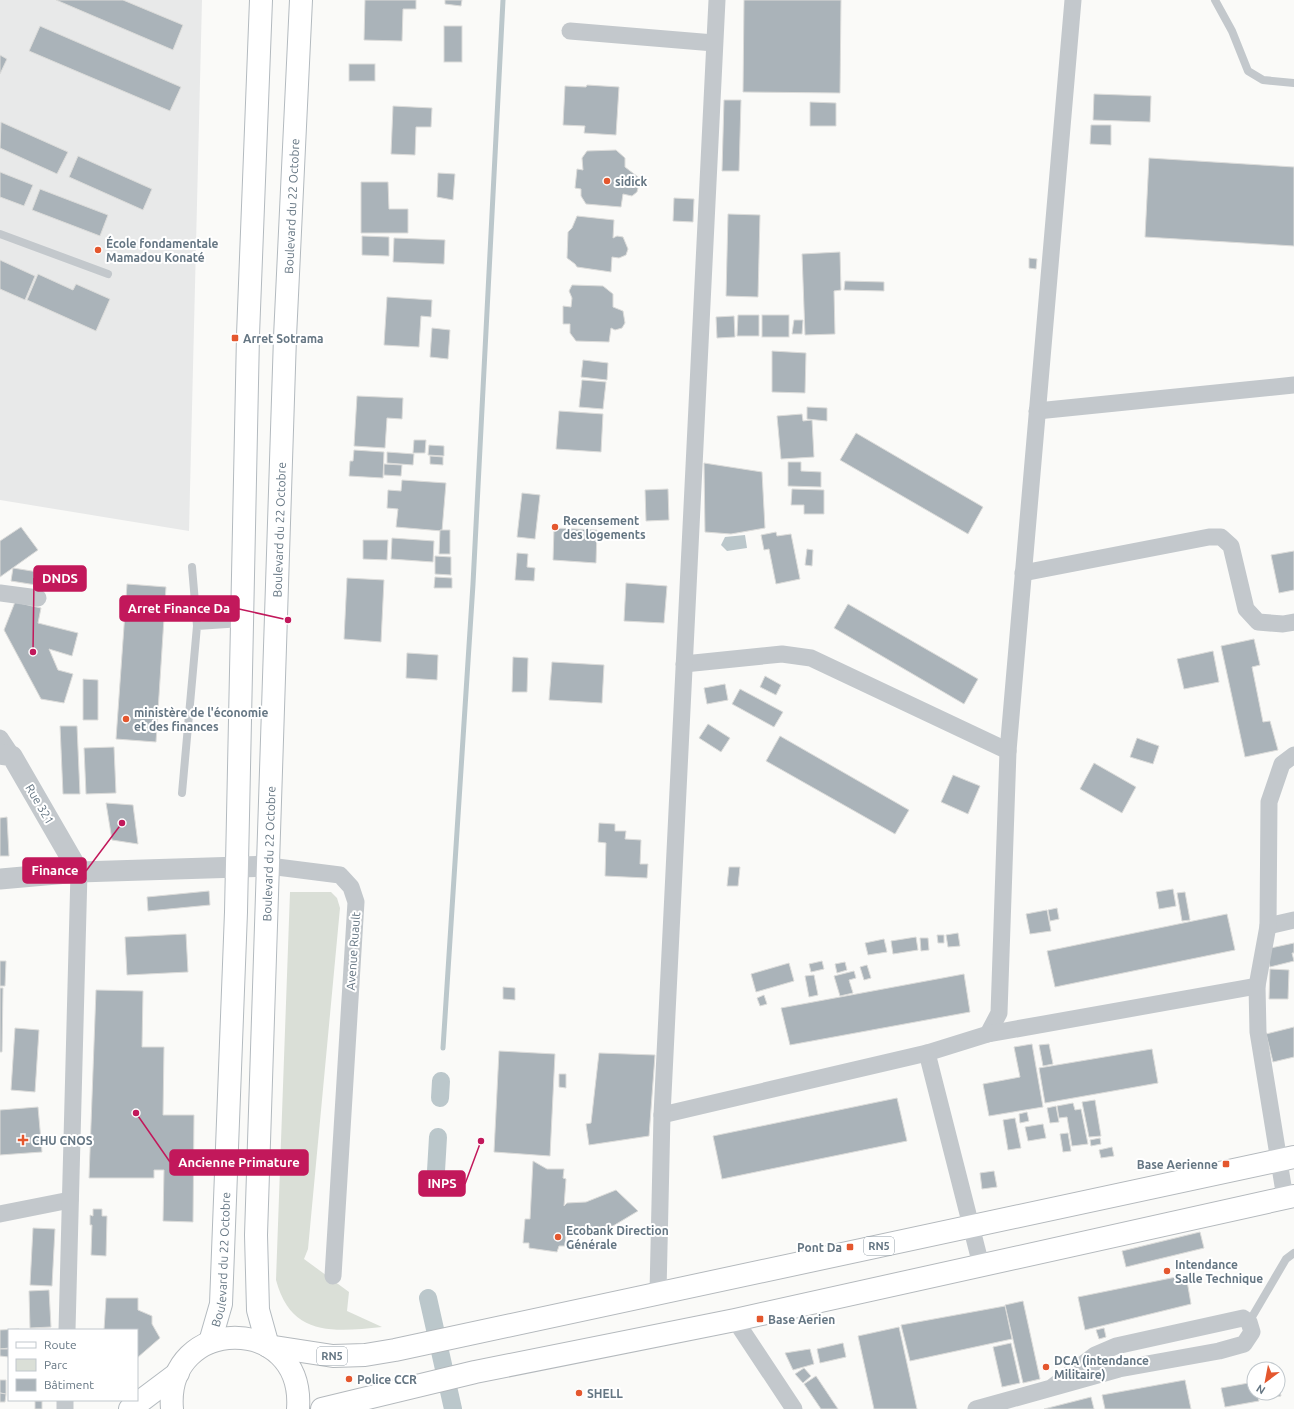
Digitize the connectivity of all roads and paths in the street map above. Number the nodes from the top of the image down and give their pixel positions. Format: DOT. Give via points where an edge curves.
graph roads {
  1 [pos="261,0"];
  2 [pos="301,0"];
  3 [pos="716,0"];
  4 [pos="1073,0"];
  5 [pos="1215,0"];
  6 [pos="570,31"];
  7 [pos="714,43"];
  8 [pos="1294,83"];
  9 [pos="0,234"];
  10 [pos="108,274"];
  11 [pos="1294,385"];
  12 [pos="1037,411"];
  13 [pos="192,567"];
  14 [pos="1023,573"];
  15 [pos="0,593"];
  16 [pos="38,598"];
  17 [pos="1294,622"];
  18 [pos="242,623"];
  19 [pos="197,626"];
  20 [pos="684,664"];
  21 [pos="0,738"];
  22 [pos="1008,751"];
  23 [pos="6,755"];
  24 [pos="1294,755"];
  25 [pos="182,793"];
  26 [pos="269,866"];
  27 [pos="237,867"];
  28 [pos="78,872"];
  29 [pos="0,879"];
  30 [pos="1294,920"];
  31 [pos="1268,926"];
  32 [pos="1257,986"];
  33 [pos="988,1034"];
  34 [pos="927,1053"];
  35 [pos="662,1115"];
  36 [pos="1287,1159"];
  37 [pos="1289,1197"];
  38 [pos="70,1200"];
  39 [pos="0,1214"];
  40 [pos="972,1226"];
  41 [pos="1294,1253"];
  42 [pos="981,1265"];
  43 [pos="332,1276"];
  44 [pos="658,1292"];
  45 [pos="735,1320"];
  46 [pos="1249,1322"];
  47 [pos="67,1329"];
  48 [pos="210,1342"];
  49 [pos="268,1346"];
  50 [pos="178,1373"];
  51 [pos="1051,1388"];
  52 [pos="130,1409"];
  53 [pos="172,1409"];
  54 [pos="298,1409"];
  55 [pos="322,1409"];
  56 [pos="794,1409"];
  57 [pos="976,1409"];
  1 -- 18 [label="main road, Boulevard du 22 Octobre" via="248,335"];
  2 -- 26 [label="main road, Boulevard du 22 Octobre" via="285,337"];
  3 -- 7 [label="street"];
  4 -- 12 [label="street"];
  5 -- 8 [label="lane" via="1232,31 1248,71 1263,80"];
  6 -- 7 [label="street"];
  7 -- 20 [label="street"];
  9 -- 10 [label="lane"];
  11 -- 12 [label="street"];
  12 -- 14 [label="street"];
  13 -- 19 [label="lane"];
  14 -- 17 [label="street" via="1221,537 1231,546 1246,609 1258,622"];
  14 -- 22 [label="street"];
  15 -- 16 [label="street"];
  18 -- 19 [label="lane"];
  18 -- 27 [label="main road, Boulevard du 22 Octobre"];
  19 -- 25 [label="lane"];
  20 -- 22 [label="street" via="782,654 811,658"];
  20 -- 35 [label="street"];
  21 -- 23 [label="street, Rue 321"];
  22 -- 33 [label="street" via="999,1013"];
  23 -- 28 [label="street, Rue 321"];
  24 -- 31 [label="street" via="1282,764 1269,802"];
  26 -- 27 [label="street, Avenue Ruault"];
  26 -- 43 [label="street, Avenue Ruault" via="340,875 351,887 356,902"];
  26 -- 49 [label="main road, Boulevard du 22 Octobre" via="256,1235 258,1310"];
  27 -- 28 [label="street, Avenue Ruault"];
  27 -- 48 [label="main road, Boulevard du 22 Octobre" via="221,1304"];
  28 -- 29 [label="street, Avenue Ruault"];
  28 -- 38 [label="street"];
  30 -- 31 [label="street"];
  31 -- 32 [label="street"];
  32 -- 33 [label="street"];
  32 -- 36 [label="street" via="1258,1032"];
  33 -- 34 [label="street"];
  34 -- 35 [label="street"];
  34 -- 40 [label="street"];
  35 -- 44 [label="street"];
  36 -- 37 [label="street"];
  36 -- 40 [label="main road, RN5"];
  37 -- 42 [label="main road"];
  38 -- 39 [label="street"];
  38 -- 47 [label="street"];
  40 -- 42 [label="street"];
  40 -- 44 [label="main road, RN5"];
  41 -- 46 [label="lane" via="1286,1259"];
  42 -- 45 [label="main road"];
  44 -- 49 [label="main road, RN5" via="365,1355 333,1356"];
  45 -- 55 [label="main road" via="476,1372"];
  45 -- 56 [label="street"];
  46 -- 51 [label="street" via="1243,1318 1116,1346 1095,1356"];
  46 -- 51 [label="street" via="1252,1332 1244,1344 1119,1369"];
  48 -- 49 [label="main road" via="224,1337 240,1336"];
  48 -- 50 [label="main road" via="197,1349"];
  49 -- 54 [label="main road" via="284,1358 294,1375 299,1395"];
  50 -- 52 [label="main road"];
  50 -- 53 [label="main road" via="173,1387"];
  51 -- 57 [label="street"];
}
